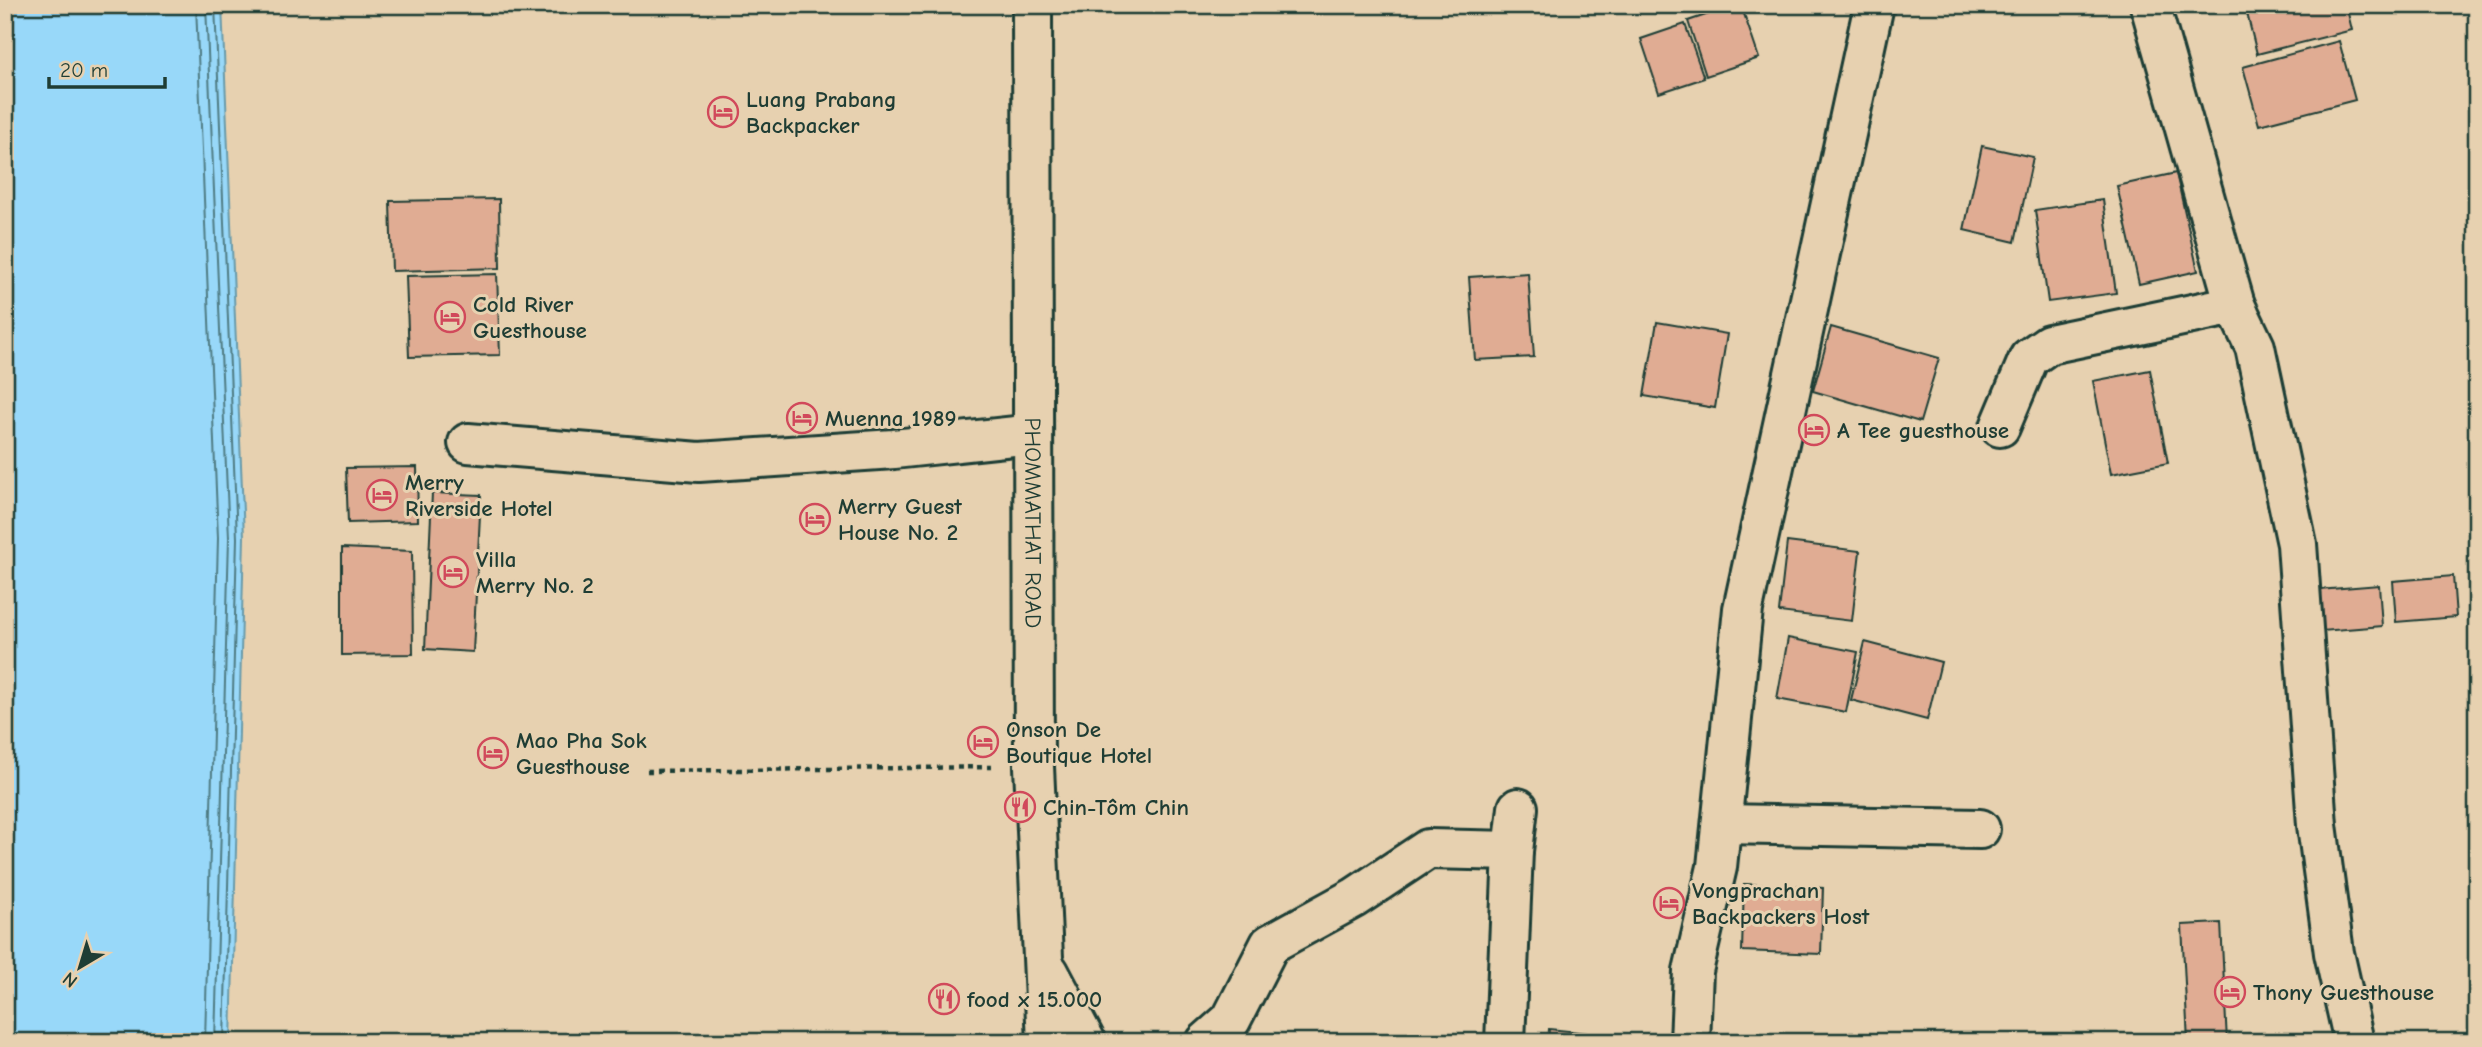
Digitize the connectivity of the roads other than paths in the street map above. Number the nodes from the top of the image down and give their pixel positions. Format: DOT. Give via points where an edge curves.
graph roads {
  1 [pos="1032,5"];
  2 [pos="1874,5"];
  3 [pos="2150,5"];
  4 [pos="2235,305"];
  5 [pos="2000,428"];
  6 [pos="1032,433"];
  7 [pos="468,443"];
  8 [pos="1518,808"];
  9 [pos="1722,824"];
  10 [pos="1980,829"];
  11 [pos="1513,851"];
  12 [pos="1044,961"];
  13 [pos="1046,1042"];
  14 [pos="1086,1042"];
  15 [pos="1206,1042"];
  16 [pos="1505,1042"];
  17 [pos="1690,1042"];
  18 [pos="2354,1042"];
  1 -- 6 [label="street, PHOMMATHAT ROAD"];
  2 -- 9 [label="street" via="1743,609"];
  3 -- 4 [label="street"];
  4 -- 5 [label="street" via="2049,344 2029,358"];
  4 -- 18 [label="street" via="2255,346 2297,544 2317,825 2334,953"];
  6 -- 7 [label="street" via="894,449 699,461"];
  6 -- 12 [label="street, PHOMMATHAT ROAD" via="1034,767"];
  8 -- 11 [label="street"];
  9 -- 10 [label="street"];
  9 -- 17 [label="street" via="1693,971"];
  11 -- 15 [label="street" via="1428,849 1354,898 1270,944 1231,1020"];
  11 -- 16 [label="street"];
  12 -- 13 [label="street, PHOMMATHAT ROAD"];
  12 -- 14 [label="street"];
}
